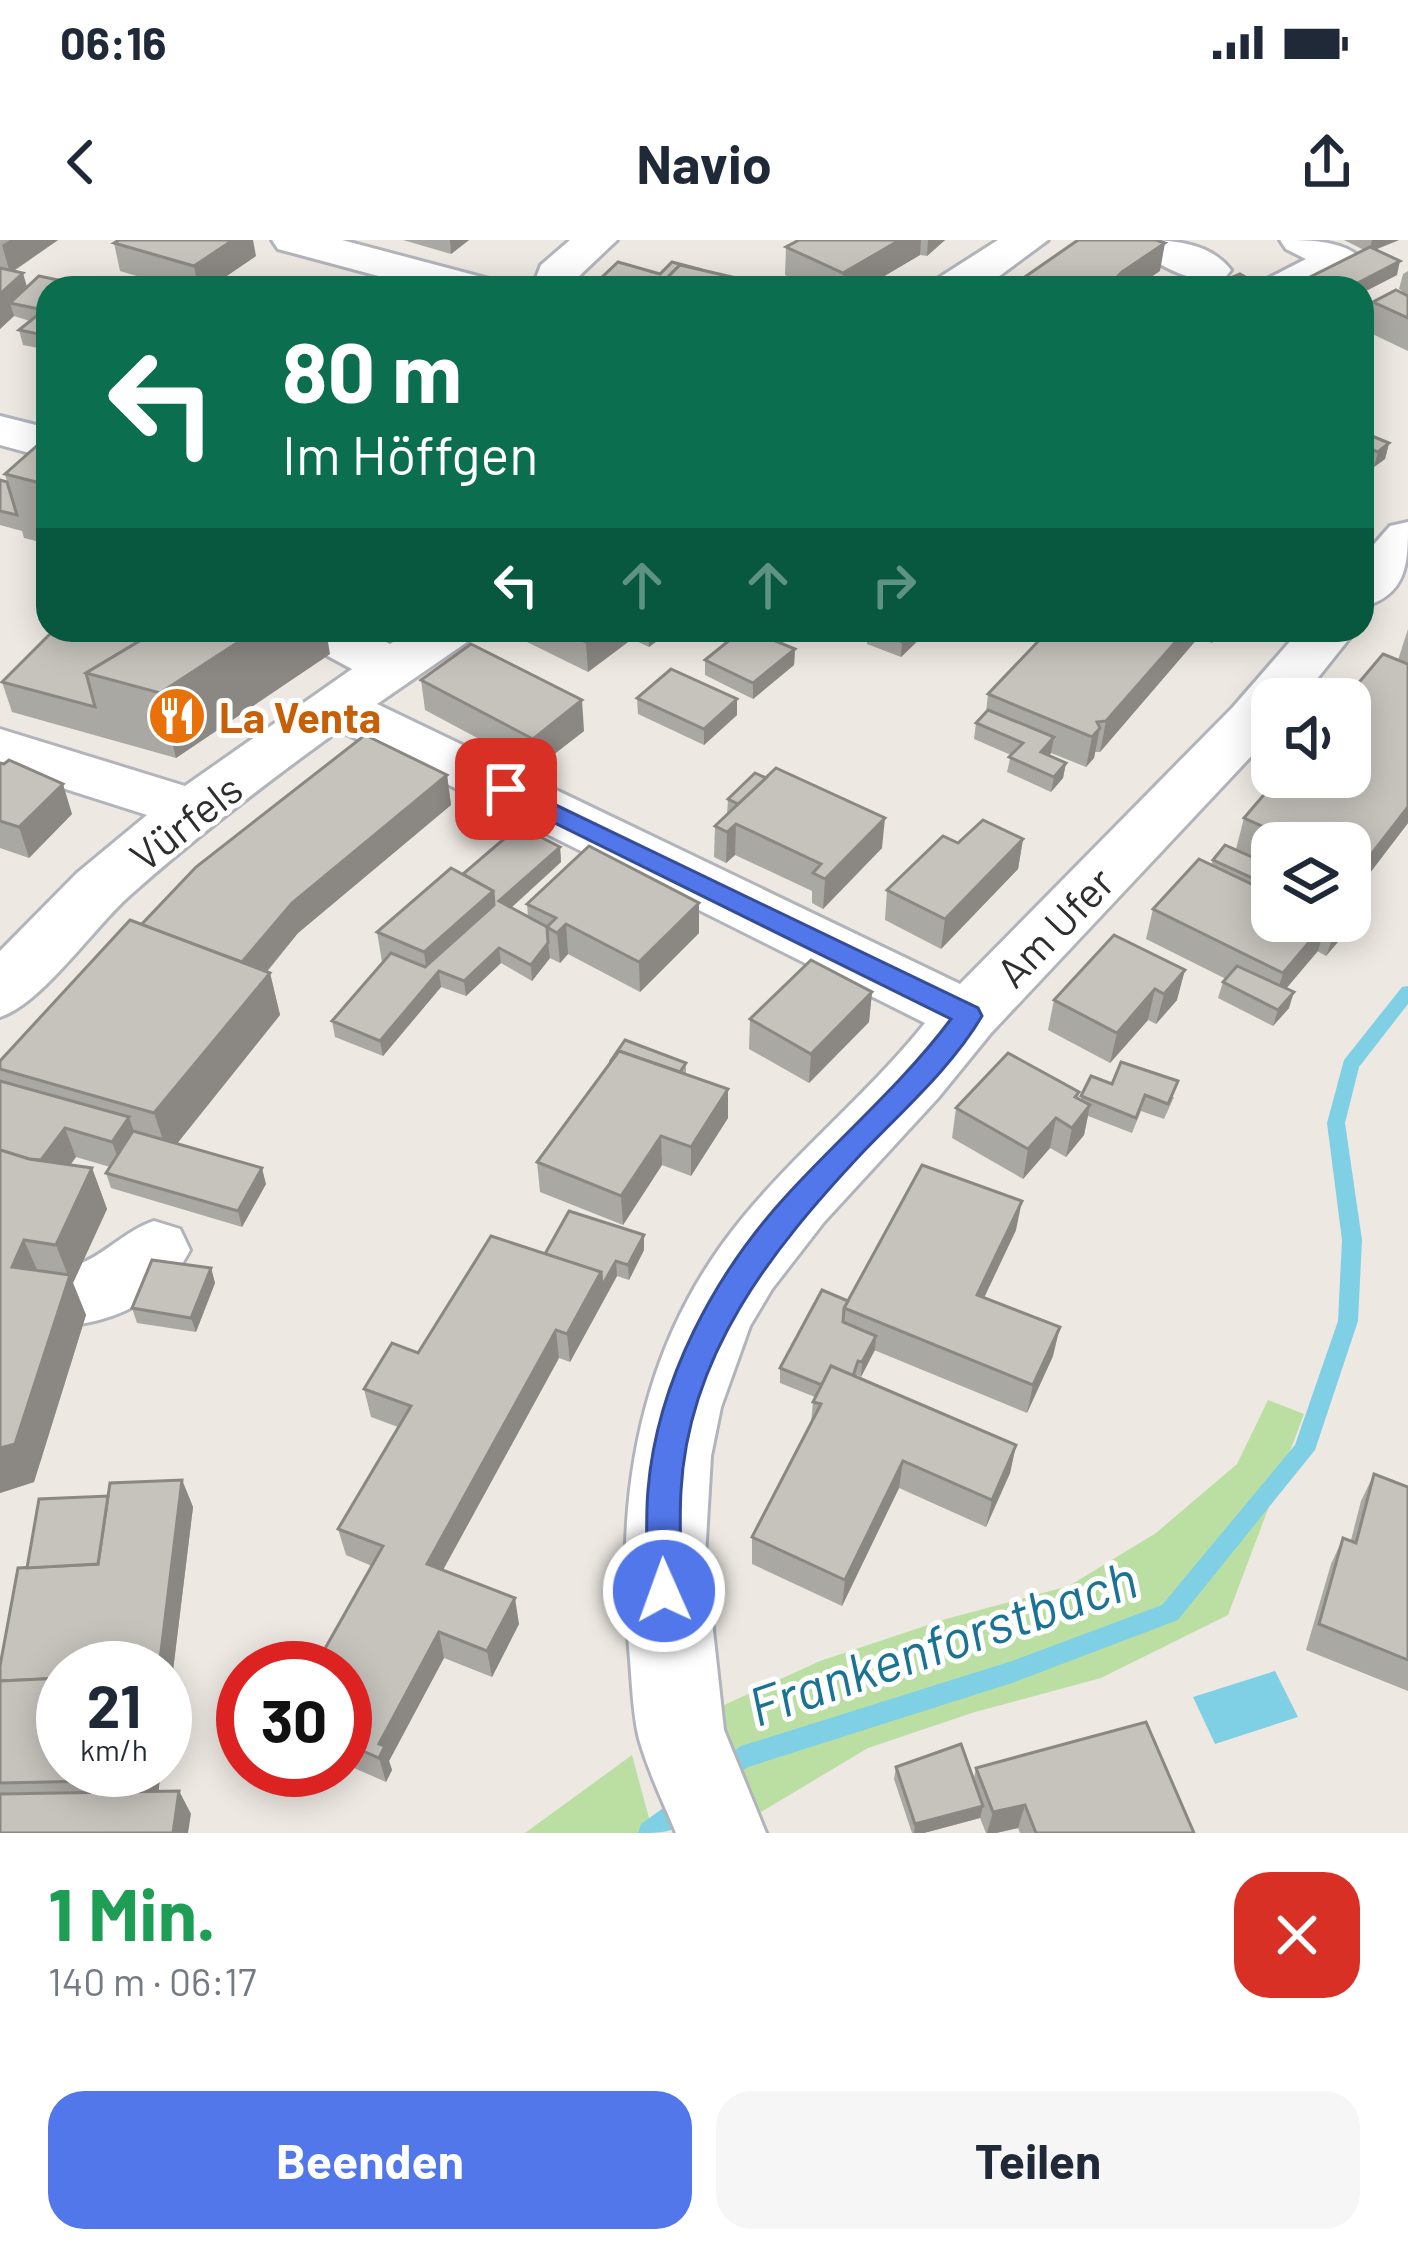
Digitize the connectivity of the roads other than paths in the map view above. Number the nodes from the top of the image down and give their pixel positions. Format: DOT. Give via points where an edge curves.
graph roads {
  1 [pos="292,240"];
  2 [pos="596,240"];
  3 [pos="1027,240"];
  4 [pos="1153,240"];
  5 [pos="1300,240"];
  6 [pos="1209,270"];
  7 [pos="427,276"];
  8 [pos="556,276"];
  9 [pos="972,276"];
  10 [pos="1307,276"];
  11 [pos="0,430"];
  12 [pos="36,440"];
  13 [pos="1408,537"];
  14 [pos="1374,577"];
  15 [pos="343,642"];
  16 [pos="430,642"];
  17 [pos="1319,642"];
  18 [pos="392,668"];
  19 [pos="338,706"];
  20 [pos="0,748"];
  21 [pos="194,809"];
  22 [pos="0,993"];
  23 [pos="968,1016"];
  24 [pos="154,1250"];
  25 [pos="34,1296"];
  26 [pos="721,1833"];
  1 -- 7 [label="street"];
  2 -- 8 [label="street"];
  3 -- 9 [label="street"];
  4 -- 6 [label="street"];
  5 -- 10 [label="street" via="1340,259"];
  11 -- 12 [label="street"];
  13 -- 14 [label="street"];
  15 -- 18 [label="street"];
  16 -- 18 [label="street, Vürfels"];
  17 -- 23 [label="street, Am Ufer"];
  18 -- 19 [label="street, Vürfels"];
  19 -- 21 [label="street, Vürfels"];
  19 -- 23 [label="street"];
  20 -- 21 [label="street"];
  21 -- 22 [label="street, Vürfels" via="47,935"];
  23 -- 26 [label="street, Am Ufer" via="745,1269 708,1331 677,1425 662,1556 683,1740"];
  24 -- 25 [label="street" via="74,1300"];
}
